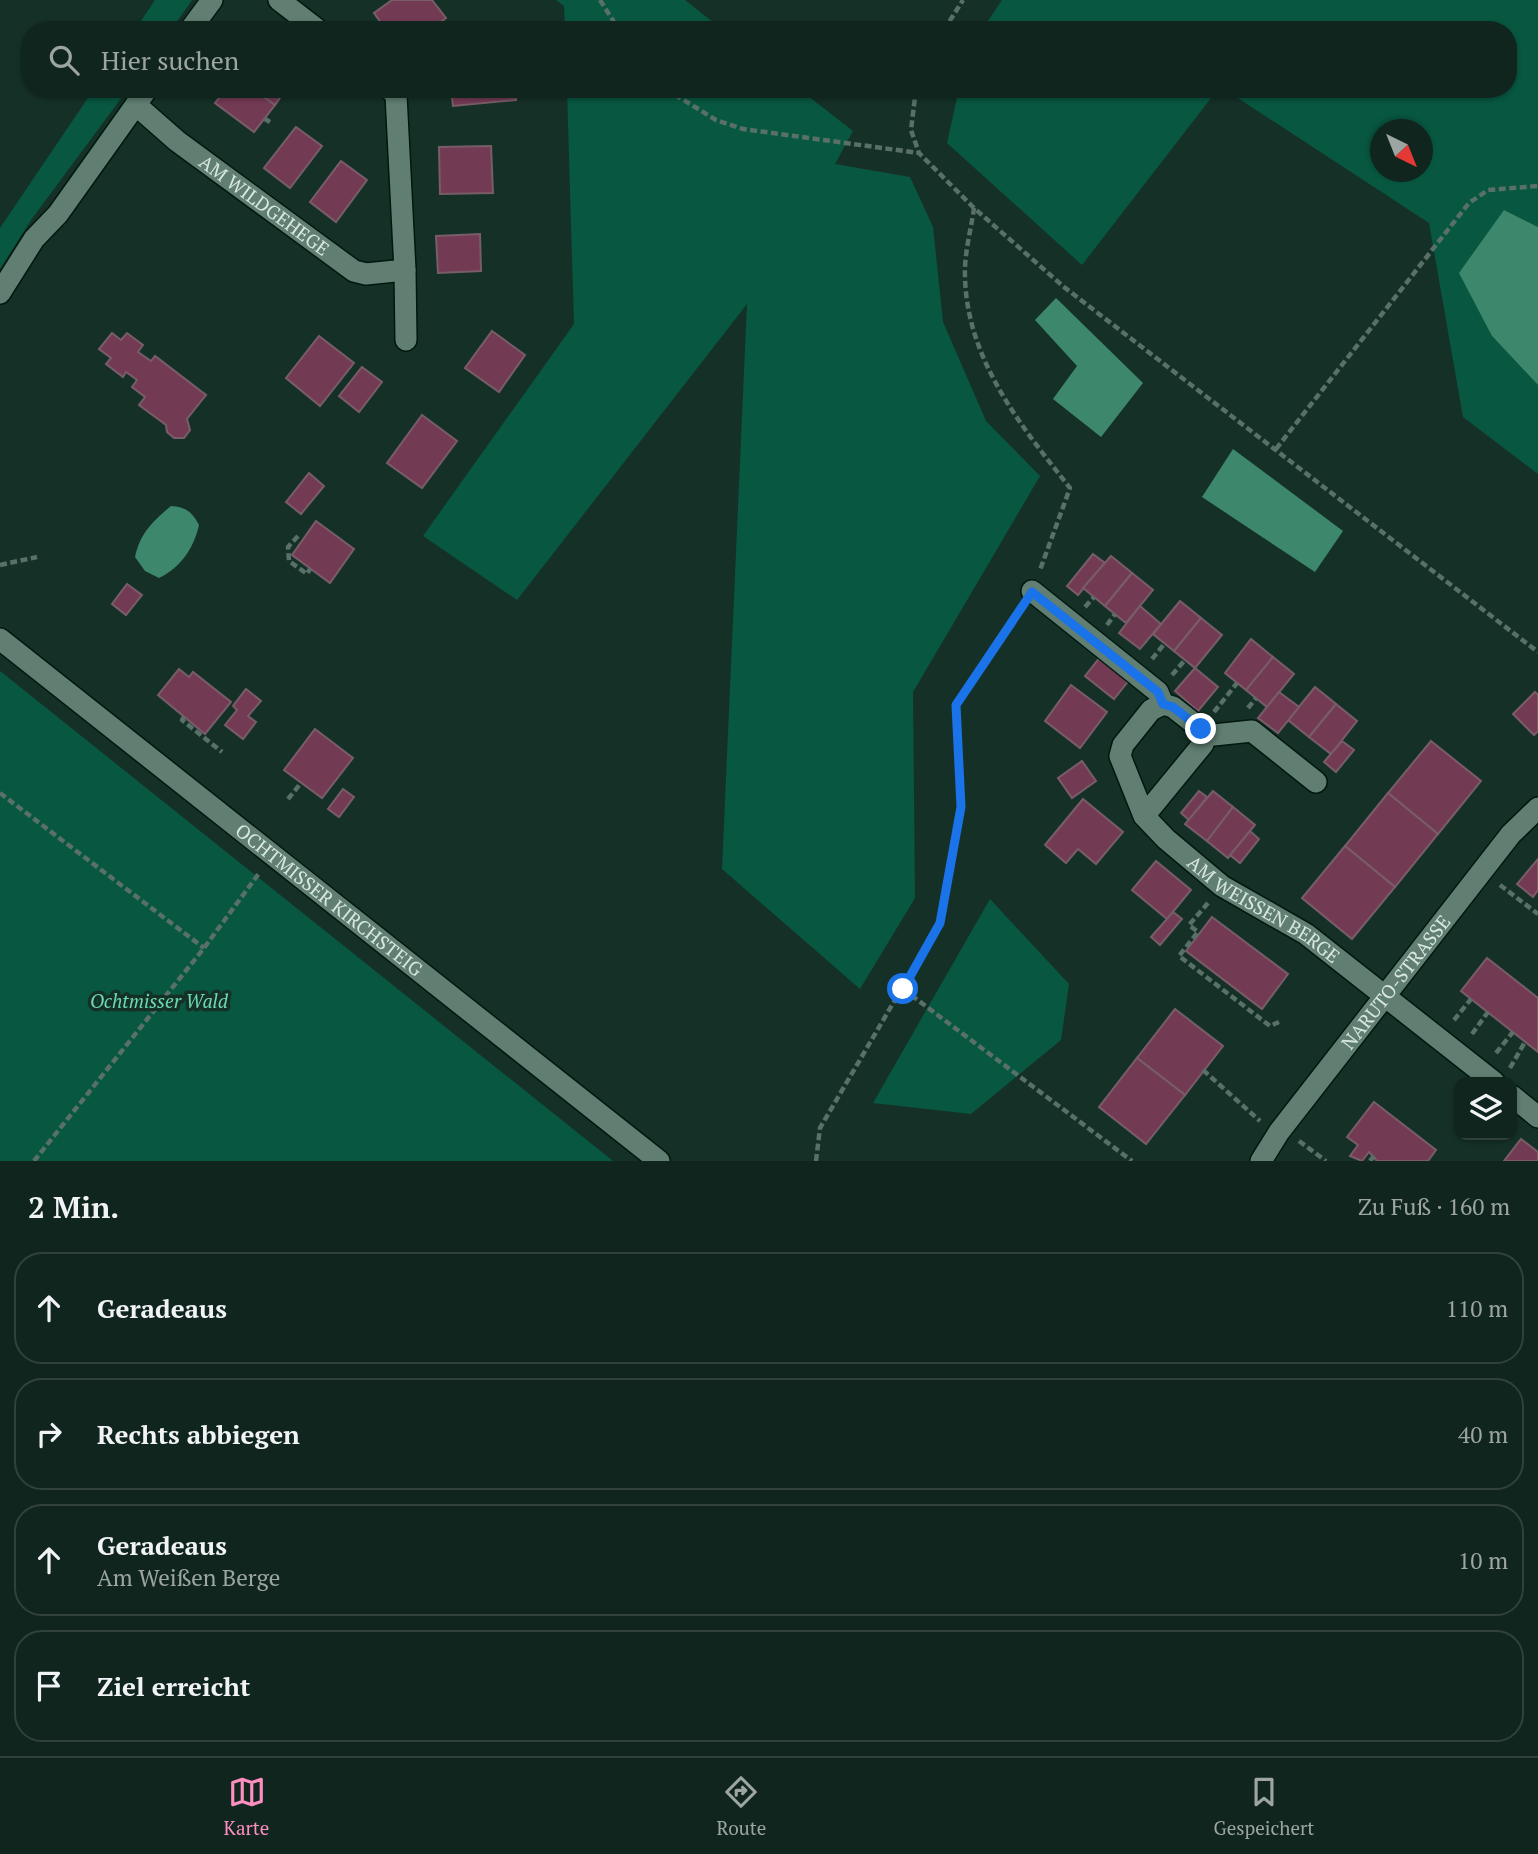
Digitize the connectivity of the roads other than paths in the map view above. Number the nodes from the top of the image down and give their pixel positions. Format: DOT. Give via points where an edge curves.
graph roads {
  1 [pos="212,0"];
  2 [pos="279,0"];
  3 [pos="197,21"];
  4 [pos="306,21"];
  5 [pos="141,98"];
  6 [pos="143,98"];
  7 [pos="396,98"];
  8 [pos="405,270"];
  9 [pos="0,293"];
  10 [pos="406,340"];
  11 [pos="1032,592"];
  12 [pos="0,639"];
  13 [pos="1163,704"];
  14 [pos="1202,733"];
  15 [pos="1316,782"];
  16 [pos="1538,808"];
  17 [pos="1144,816"];
  18 [pos="1386,997"];
  19 [pos="1499,1077"];
  20 [pos="1517,1101"];
  21 [pos="1538,1117"];
  22 [pos="659,1161"];
  23 [pos="1261,1161"];
  1 -- 3 [label="street"];
  2 -- 4 [label="street"];
  5 -- 9 [label="street, AM WILDGEHEGE" via="58,214 33,239"];
  6 -- 8 [label="street, AM WILDGEHEGE" via="177,141 354,271"];
  7 -- 8 [label="street"];
  8 -- 10 [label="street"];
  11 -- 13 [label="street" via="1158,692"];
  12 -- 22 [label="street, OCHTMISSER KIRCHSTEIG"];
  13 -- 14 [label="street" via="1173,707"];
  13 -- 17 [label="street, AM WEISSEN BERGE" via="1151,710 1123,745 1121,756"];
  14 -- 15 [label="street" via="1252,731"];
  14 -- 17 [label="street" via="1203,744"];
  16 -- 18 [label="street, NARUTO-STRASSE" via="1511,834"];
  17 -- 18 [label="street, AM WEISSEN BERGE" via="1222,886 1307,934"];
  18 -- 19 [label="street, AM WEISSEN BERGE"];
  18 -- 23 [label="street, NARUTO-STRASSE"];
  20 -- 21 [label="street"];
}
